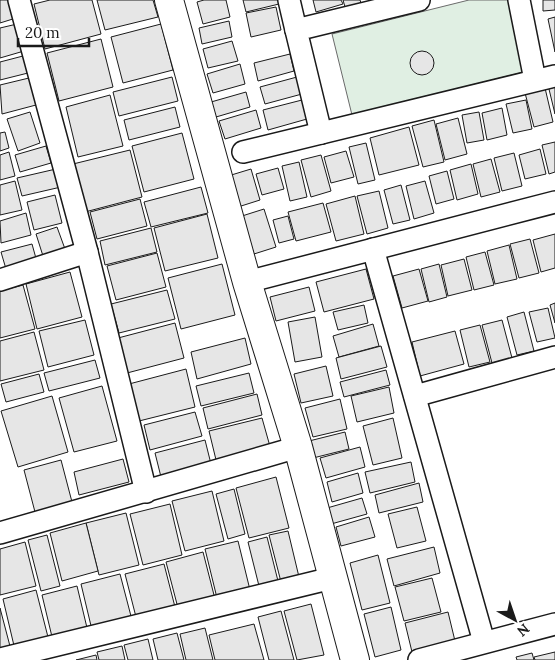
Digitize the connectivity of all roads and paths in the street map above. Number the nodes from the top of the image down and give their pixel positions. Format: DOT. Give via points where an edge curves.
graph roads {
  1 [pos="19,0"];
  2 [pos="169,0"];
  3 [pos="289,0"];
  4 [pos="419,0"];
  5 [pos="519,0"];
  6 [pos="296,30"];
  7 [pos="545,78"];
  8 [pos="321,133"];
  9 [pos="243,152"];
  10 [pos="555,202"];
  11 [pos="373,249"];
  12 [pos="87,252"];
  13 [pos="0,280"];
  14 [pos="247,282"];
  15 [pos="555,357"];
  16 [pos="415,396"];
  17 [pos="298,448"];
  18 [pos="146,492"];
  19 [pos="0,533"];
  20 [pos="332,578"];
  21 [pos="555,624"];
  22 [pos="484,642"];
  23 [pos="0,659"];
  24 [pos="355,660"];
  25 [pos="419,660"];
  1 -- 12 [label="street"];
  2 -- 14 [label="street"];
  3 -- 6 [label="street"];
  4 -- 6 [label="street"];
  5 -- 7 [label="street"];
  6 -- 8 [label="street"];
  7 -- 8 [label="street"];
  8 -- 9 [label="street"];
  10 -- 11 [label="street"];
  11 -- 14 [label="street"];
  11 -- 16 [label="street"];
  12 -- 13 [label="street"];
  12 -- 18 [label="street"];
  14 -- 17 [label="street"];
  15 -- 16 [label="street"];
  16 -- 22 [label="street"];
  17 -- 18 [label="street"];
  17 -- 20 [label="street"];
  18 -- 19 [label="street"];
  20 -- 23 [label="street"];
  20 -- 24 [label="street"];
  21 -- 22 [label="street"];
  22 -- 25 [label="street"];
}
